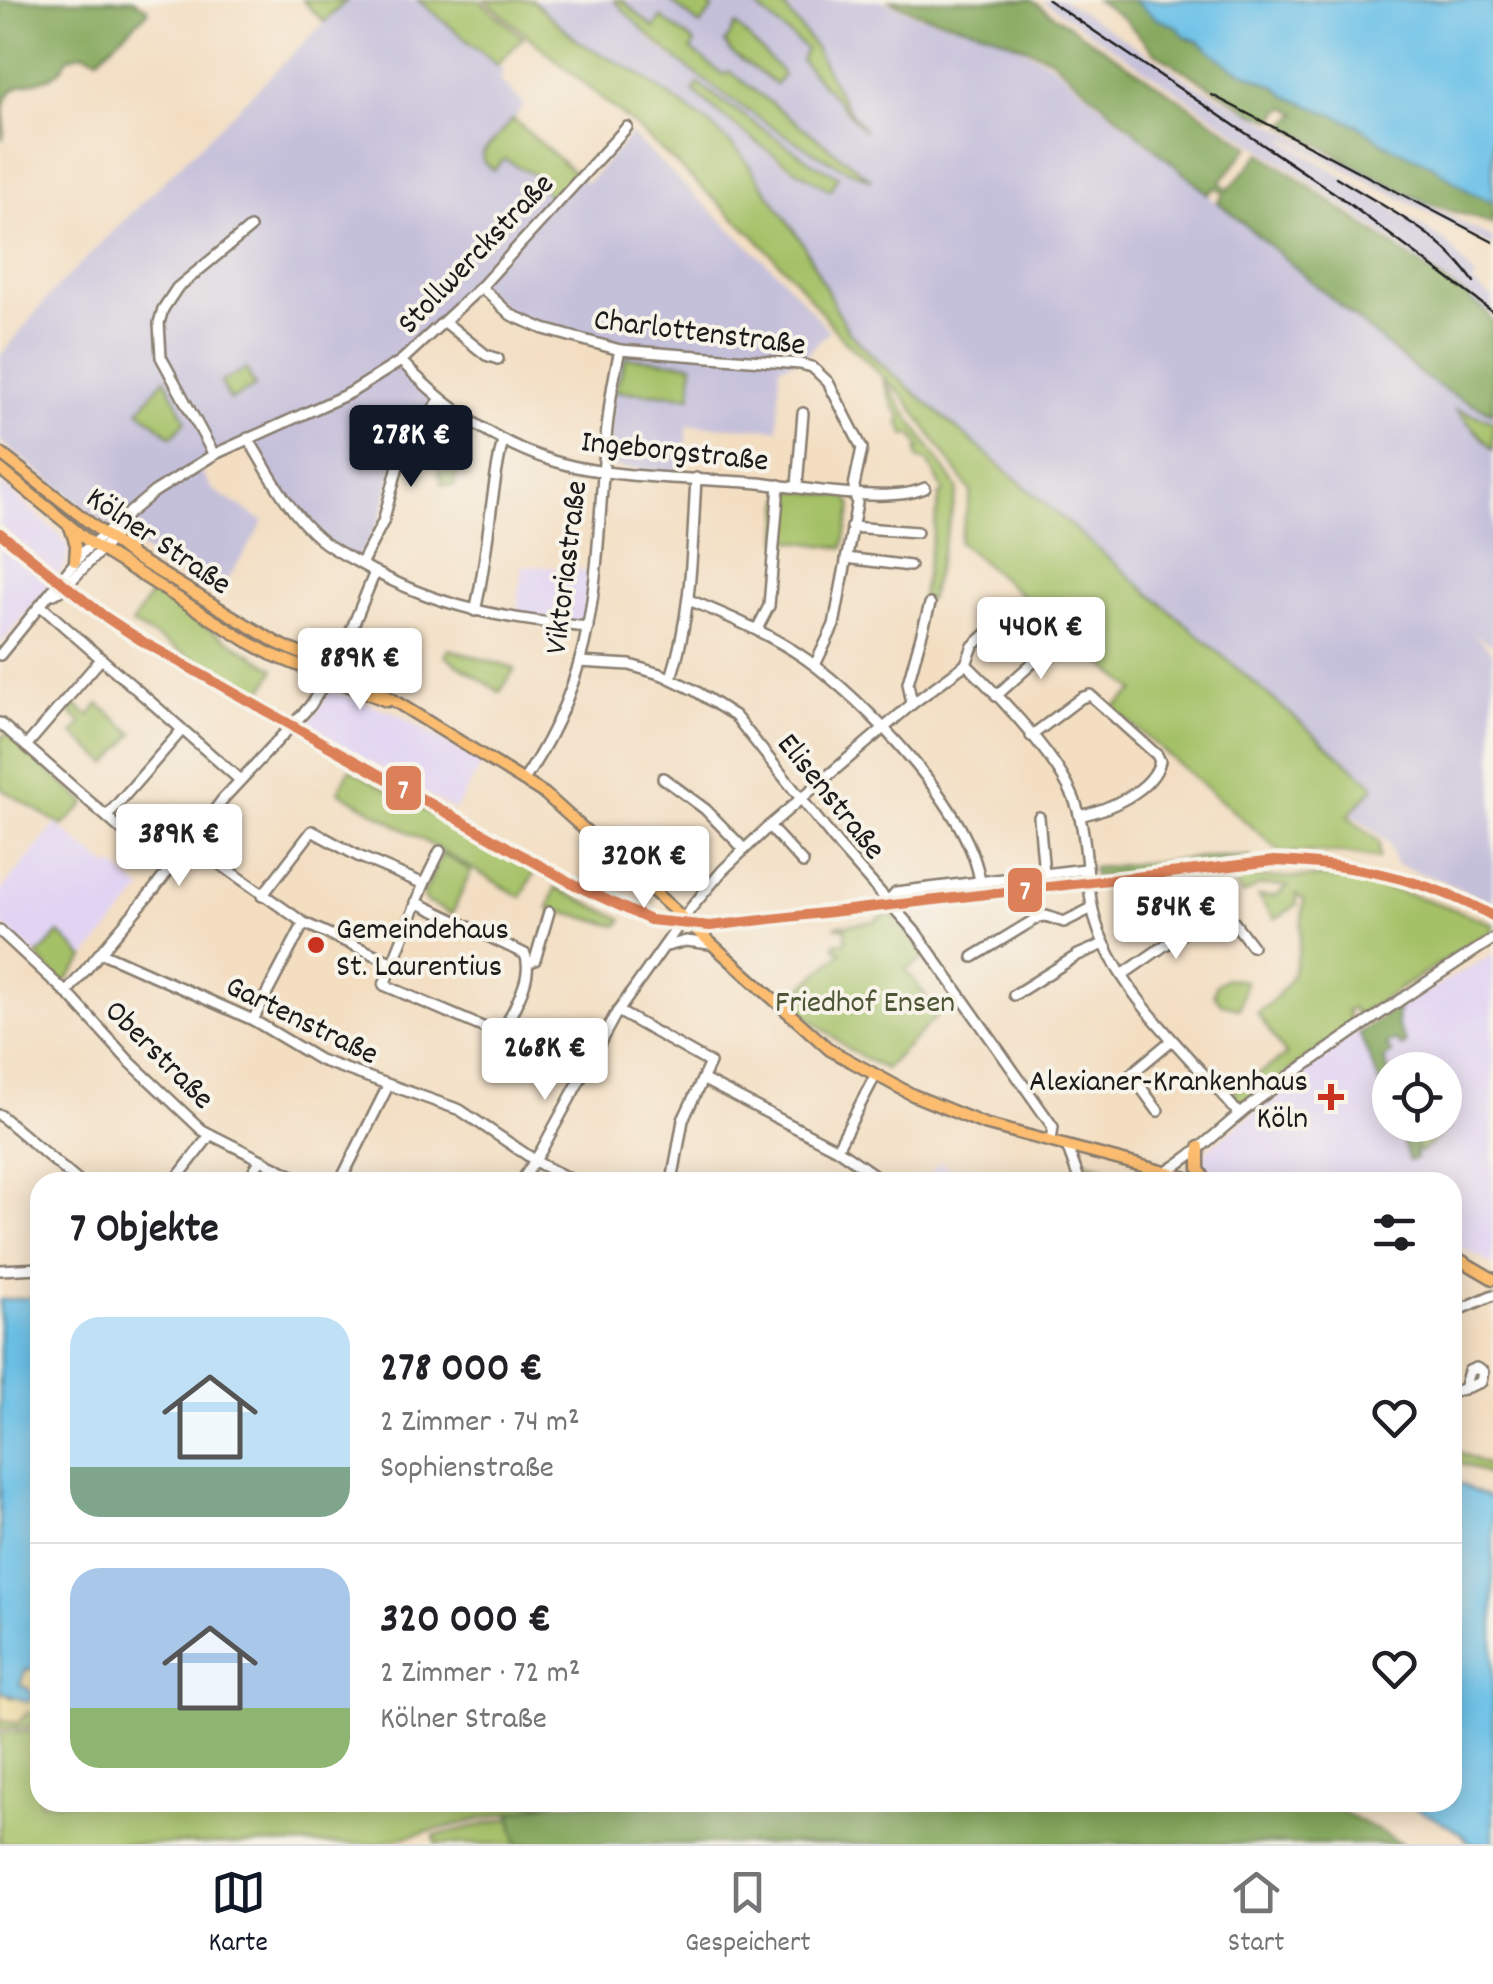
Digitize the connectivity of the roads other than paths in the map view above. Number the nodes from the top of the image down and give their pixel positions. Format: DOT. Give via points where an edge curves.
graph roads {
  1 [pos="627,128"];
  2 [pos="250,228"];
  3 [pos="481,287"];
  4 [pos="446,323"];
  5 [pos="620,350"];
  6 [pos="498,359"];
  7 [pos="401,362"];
  8 [pos="440,400"];
  9 [pos="802,413"];
  10 [pos="248,438"];
  11 [pos="503,440"];
  12 [pos="0,453"];
  13 [pos="214,456"];
  14 [pos="0,469"];
  15 [pos="602,470"];
  16 [pos="696,478"];
  17 [pos="779,485"];
  18 [pos="796,486"];
  19 [pos="925,488"];
  20 [pos="855,493"];
  21 [pos="134,509"];
  22 [pos="124,525"];
  23 [pos="69,526"];
  24 [pos="851,527"];
  25 [pos="916,532"];
  26 [pos="101,543"];
  27 [pos="131,556"];
  28 [pos="846,558"];
  29 [pos="75,561"];
  30 [pos="361,564"];
  31 [pos="910,566"];
  32 [pos="376,572"];
  33 [pos="51,595"];
  34 [pos="688,600"];
  35 [pos="930,604"];
  36 [pos="41,606"];
  37 [pos="475,611"];
  38 [pos="1005,616"];
  39 [pos="588,627"];
  40 [pos="757,630"];
  41 [pos="1060,638"];
  42 [pos="0,655"];
  43 [pos="101,659"];
  44 [pos="579,662"];
  45 [pos="966,664"];
  46 [pos="814,666"];
  47 [pos="331,674"];
  48 [pos="670,678"];
  49 [pos="996,696"];
  50 [pos="912,704"];
  51 [pos="0,723"];
  52 [pos="883,729"];
  53 [pos="182,730"];
  54 [pos="1031,736"];
  55 [pos="26,746"];
  56 [pos="662,778"];
  57 [pos="240,780"];
  58 [pos="524,780"];
  59 [pos="799,798"];
  60 [pos="106,816"];
  61 [pos="1079,816"];
  62 [pos="1039,818"];
  63 [pos="769,826"];
  64 [pos="132,839"];
  65 [pos="190,842"];
  66 [pos="744,849"];
  67 [pos="440,851"];
  68 [pos="802,863"];
  69 [pos="1086,869"];
  70 [pos="1044,874"];
  71 [pos="980,882"];
  72 [pos="424,884"];
  73 [pos="262,896"];
  74 [pos="888,901"];
  75 [pos="416,902"];
  76 [pos="1092,908"];
  77 [pos="549,912"];
  78 [pos="683,920"];
  79 [pos="304,923"];
  80 [pos="2,936"];
  81 [pos="1493,939"];
  82 [pos="710,944"];
  83 [pos="1104,944"];
  84 [pos="1252,946"];
  85 [pos="664,947"];
  86 [pos="100,952"];
  87 [pos="973,957"];
  88 [pos="392,962"];
  89 [pos="529,963"];
  90 [pos="1122,975"];
  91 [pos="66,992"];
  92 [pos="1014,995"];
  93 [pos="618,1011"];
  94 [pos="253,1020"];
  95 [pos="501,1034"];
  96 [pos="1172,1040"];
  97 [pos="875,1076"];
  98 [pos="580,1077"];
  99 [pos="704,1080"];
  100 [pos="388,1086"];
  101 [pos="1158,1111"];
  102 [pos="1239,1114"];
  103 [pos="0,1115"];
  104 [pos="210,1135"];
  105 [pos="1051,1141"];
  106 [pos="1067,1146"];
  107 [pos="1199,1148"];
  108 [pos="837,1149"];
  109 [pos="535,1159"];
  110 [pos="260,1161"];
  111 [pos="68,1172"];
  112 [pos="182,1172"];
  113 [pos="253,1172"];
  114 [pos="284,1172"];
  115 [pos="345,1172"];
  116 [pos="527,1172"];
  117 [pos="558,1172"];
  118 [pos="674,1172"];
  119 [pos="870,1172"];
  120 [pos="1076,1172"];
  121 [pos="1167,1172"];
  122 [pos="1200,1172"];
  123 [pos="1462,1261"];
  124 [pos="30,1268"];
  125 [pos="0,1270"];
  126 [pos="1493,1279"];
  127 [pos="1493,1294"];
  128 [pos="1462,1308"];
  1 -- 3 [label="street, Stollwerckstraße"];
  2 -- 13 [label="street" via="184,281 159,322 161,357"];
  3 -- 4 [label="street, Stollwerckstraße"];
  3 -- 5 [label="street, Charlottenstraße" via="511,315"];
  4 -- 6 [label="street"];
  4 -- 7 [label="street, Stollwerckstraße"];
  5 -- 15 [label="street, Viktoriastraße"];
  5 -- 20 [label="street, Charlottenstraße" via="812,367 828,382 862,448"];
  7 -- 8 [label="street, Ingeborgstraße"];
  7 -- 10 [label="street, Stollwerckstraße" via="350,394"];
  8 -- 11 [label="street, Ingeborgstraße"];
  8 -- 30 [label="street" via="402,452 384,522"];
  9 -- 18 [label="street"];
  10 -- 13 [label="street, Stollwerckstraße"];
  10 -- 30 [label="street" via="279,492 318,538"];
  11 -- 15 [label="street, Ingeborgstraße" via="554,461"];
  11 -- 37 [label="street"];
  12 -- 26 [label="main road, Kölner Straße"];
  13 -- 21 [label="street, Stollwerckstraße"];
  14 -- 23 [label="main road, Kölner Straße"];
  15 -- 16 [label="street, Ingeborgstraße"];
  15 -- 39 [label="street, Viktoriastraße"];
  16 -- 17 [label="street, Ingeborgstraße"];
  16 -- 34 [label="street"];
  17 -- 18 [label="street, Ingeborgstraße"];
  17 -- 40 [label="street" via="769,606"];
  18 -- 20 [label="street, Ingeborgstraße"];
  19 -- 20 [label="street, Ingeborgstraße" via="914,494"];
  20 -- 24 [label="street, Charlottenstraße"];
  21 -- 22 [label="street, Stollwerckstraße"];
  21 -- 26 [label="street, Stollwerckstraße"];
  22 -- 26 [label="street, Stollwerckstraße"];
  22 -- 27 [label="main road"];
  23 -- 26 [label="main road, Kölner Straße"];
  23 -- 29 [label="main road"];
  24 -- 25 [label="street"];
  24 -- 28 [label="street, Charlottenstraße"];
  26 -- 27 [label="main road, Kölner Straße"];
  26 -- 29 [label="street"];
  26 -- 33 [label="street"];
  26 -- 47 [label="main road, Kölner Straße" via="244,640"];
  27 -- 47 [label="main road, Kölner Straße"];
  28 -- 31 [label="street"];
  28 -- 46 [label="street, Charlottenstraße" via="834,624"];
  29 -- 33 [label="street"];
  30 -- 32 [label="street"];
  32 -- 37 [label="street"];
  32 -- 47 [label="street"];
  33 -- 36 [label="street"];
  34 -- 40 [label="street"];
  34 -- 48 [label="street"];
  35 -- 50 [label="street" via="908,684"];
  36 -- 42 [label="street"];
  36 -- 43 [label="street"];
  37 -- 39 [label="street"];
  38 -- 45 [label="street" via="973,646"];
  39 -- 44 [label="street, Viktoriastraße"];
  40 -- 46 [label="street"];
  41 -- 49 [label="street"];
  43 -- 53 [label="street"];
  43 -- 55 [label="street"];
  44 -- 48 [label="street, Elisenstraße" via="630,665"];
  44 -- 58 [label="street, Viktoriastraße" via="556,724"];
  45 -- 49 [label="street"];
  45 -- 50 [label="street"];
  46 -- 52 [label="street"];
  47 -- 57 [label="street" via="294,727"];
  47 -- 58 [label="main road, Kölner Straße" via="362,681"];
  48 -- 59 [label="street, Elisenstraße" via="735,716"];
  49 -- 54 [label="street"];
  50 -- 52 [label="street"];
  51 -- 55 [label="street"];
  52 -- 59 [label="street"];
  52 -- 71 [label="street" via="960,824"];
  53 -- 57 [label="street"];
  53 -- 60 [label="street"];
  54 -- 61 [label="street" via="1068,786"];
  54 -- 61 [label="street" via="1090,695 1154,751 1160,765 1152,777 1129,796"];
  55 -- 60 [label="street"];
  56 -- 66 [label="street"];
  57 -- 65 [label="street"];
  58 -- 78 [label="main road, Kölner Straße"];
  59 -- 63 [label="street"];
  59 -- 74 [label="street, Elisenstraße"];
  60 -- 64 [label="street"];
  61 -- 69 [label="street"];
  62 -- 70 [label="street"];
  63 -- 66 [label="street"];
  63 -- 68 [label="street"];
  65 -- 73 [label="street"];
  65 -- 86 [label="street"];
  66 -- 78 [label="street"];
  67 -- 72 [label="street"];
  69 -- 70 [label="street"];
  69 -- 76 [label="street"];
  70 -- 71 [label="street"];
  71 -- 74 [label="street" via="896,892"];
  72 -- 73 [label="street" via="312,830"];
  72 -- 75 [label="street"];
  73 -- 79 [label="street"];
  74 -- 105 [label="street, Elisenstraße" via="1053,1127"];
  75 -- 88 [label="street"];
  75 -- 89 [label="street" via="516,947"];
  76 -- 83 [label="street"];
  76 -- 87 [label="street" via="1064,922 1039,917"];
  77 -- 89 [label="street"];
  78 -- 82 [label="main road, Kölner Straße"];
  78 -- 85 [label="street"];
  79 -- 88 [label="street"];
  79 -- 94 [label="street"];
  80 -- 91 [label="street, Oberstraße"];
  81 -- 102 [label="street"];
  82 -- 85 [label="street" via="686,940"];
  82 -- 97 [label="main road, Kölner Straße" via="807,1032"];
  83 -- 90 [label="street"];
  83 -- 92 [label="street"];
  84 -- 90 [label="street" via="1233,921 1213,912"];
  85 -- 93 [label="street"];
  86 -- 91 [label="street"];
  86 -- 94 [label="street, Gartenstraße"];
  88 -- 95 [label="street" via="384,985"];
  89 -- 95 [label="street"];
  90 -- 96 [label="street"];
  91 -- 104 [label="street, Oberstraße"];
  93 -- 98 [label="street"];
  93 -- 99 [label="street" via="710,1063"];
  94 -- 100 [label="street, Gartenstraße" via="320,1060"];
  95 -- 98 [label="street"];
  96 -- 101 [label="street" via="1128,1070"];
  96 -- 102 [label="street"];
  97 -- 105 [label="main road, Kölner Straße" via="962,1115"];
  97 -- 108 [label="street"];
  98 -- 109 [label="street"];
  99 -- 108 [label="street"];
  99 -- 118 [label="street" via="683,1120"];
  100 -- 109 [label="street, Gartenstraße" via="460,1110"];
  100 -- 115 [label="street"];
  102 -- 107 [label="street"];
  103 -- 111 [label="street"];
  104 -- 110 [label="street, Oberstraße"];
  104 -- 112 [label="street"];
  105 -- 106 [label="main road, Kölner Straße"];
  106 -- 120 [label="street"];
  106 -- 121 [label="main road, Kölner Straße"];
  107 -- 121 [label="street"];
  107 -- 122 [label="main road"];
  108 -- 119 [label="street"];
  109 -- 116 [label="street"];
  109 -- 117 [label="street, Gartenstraße"];
  110 -- 113 [label="street"];
  110 -- 114 [label="street, Oberstraße"];
  123 -- 126 [label="main road"];
  124 -- 125 [label="street"];
  127 -- 128 [label="street"];
}
